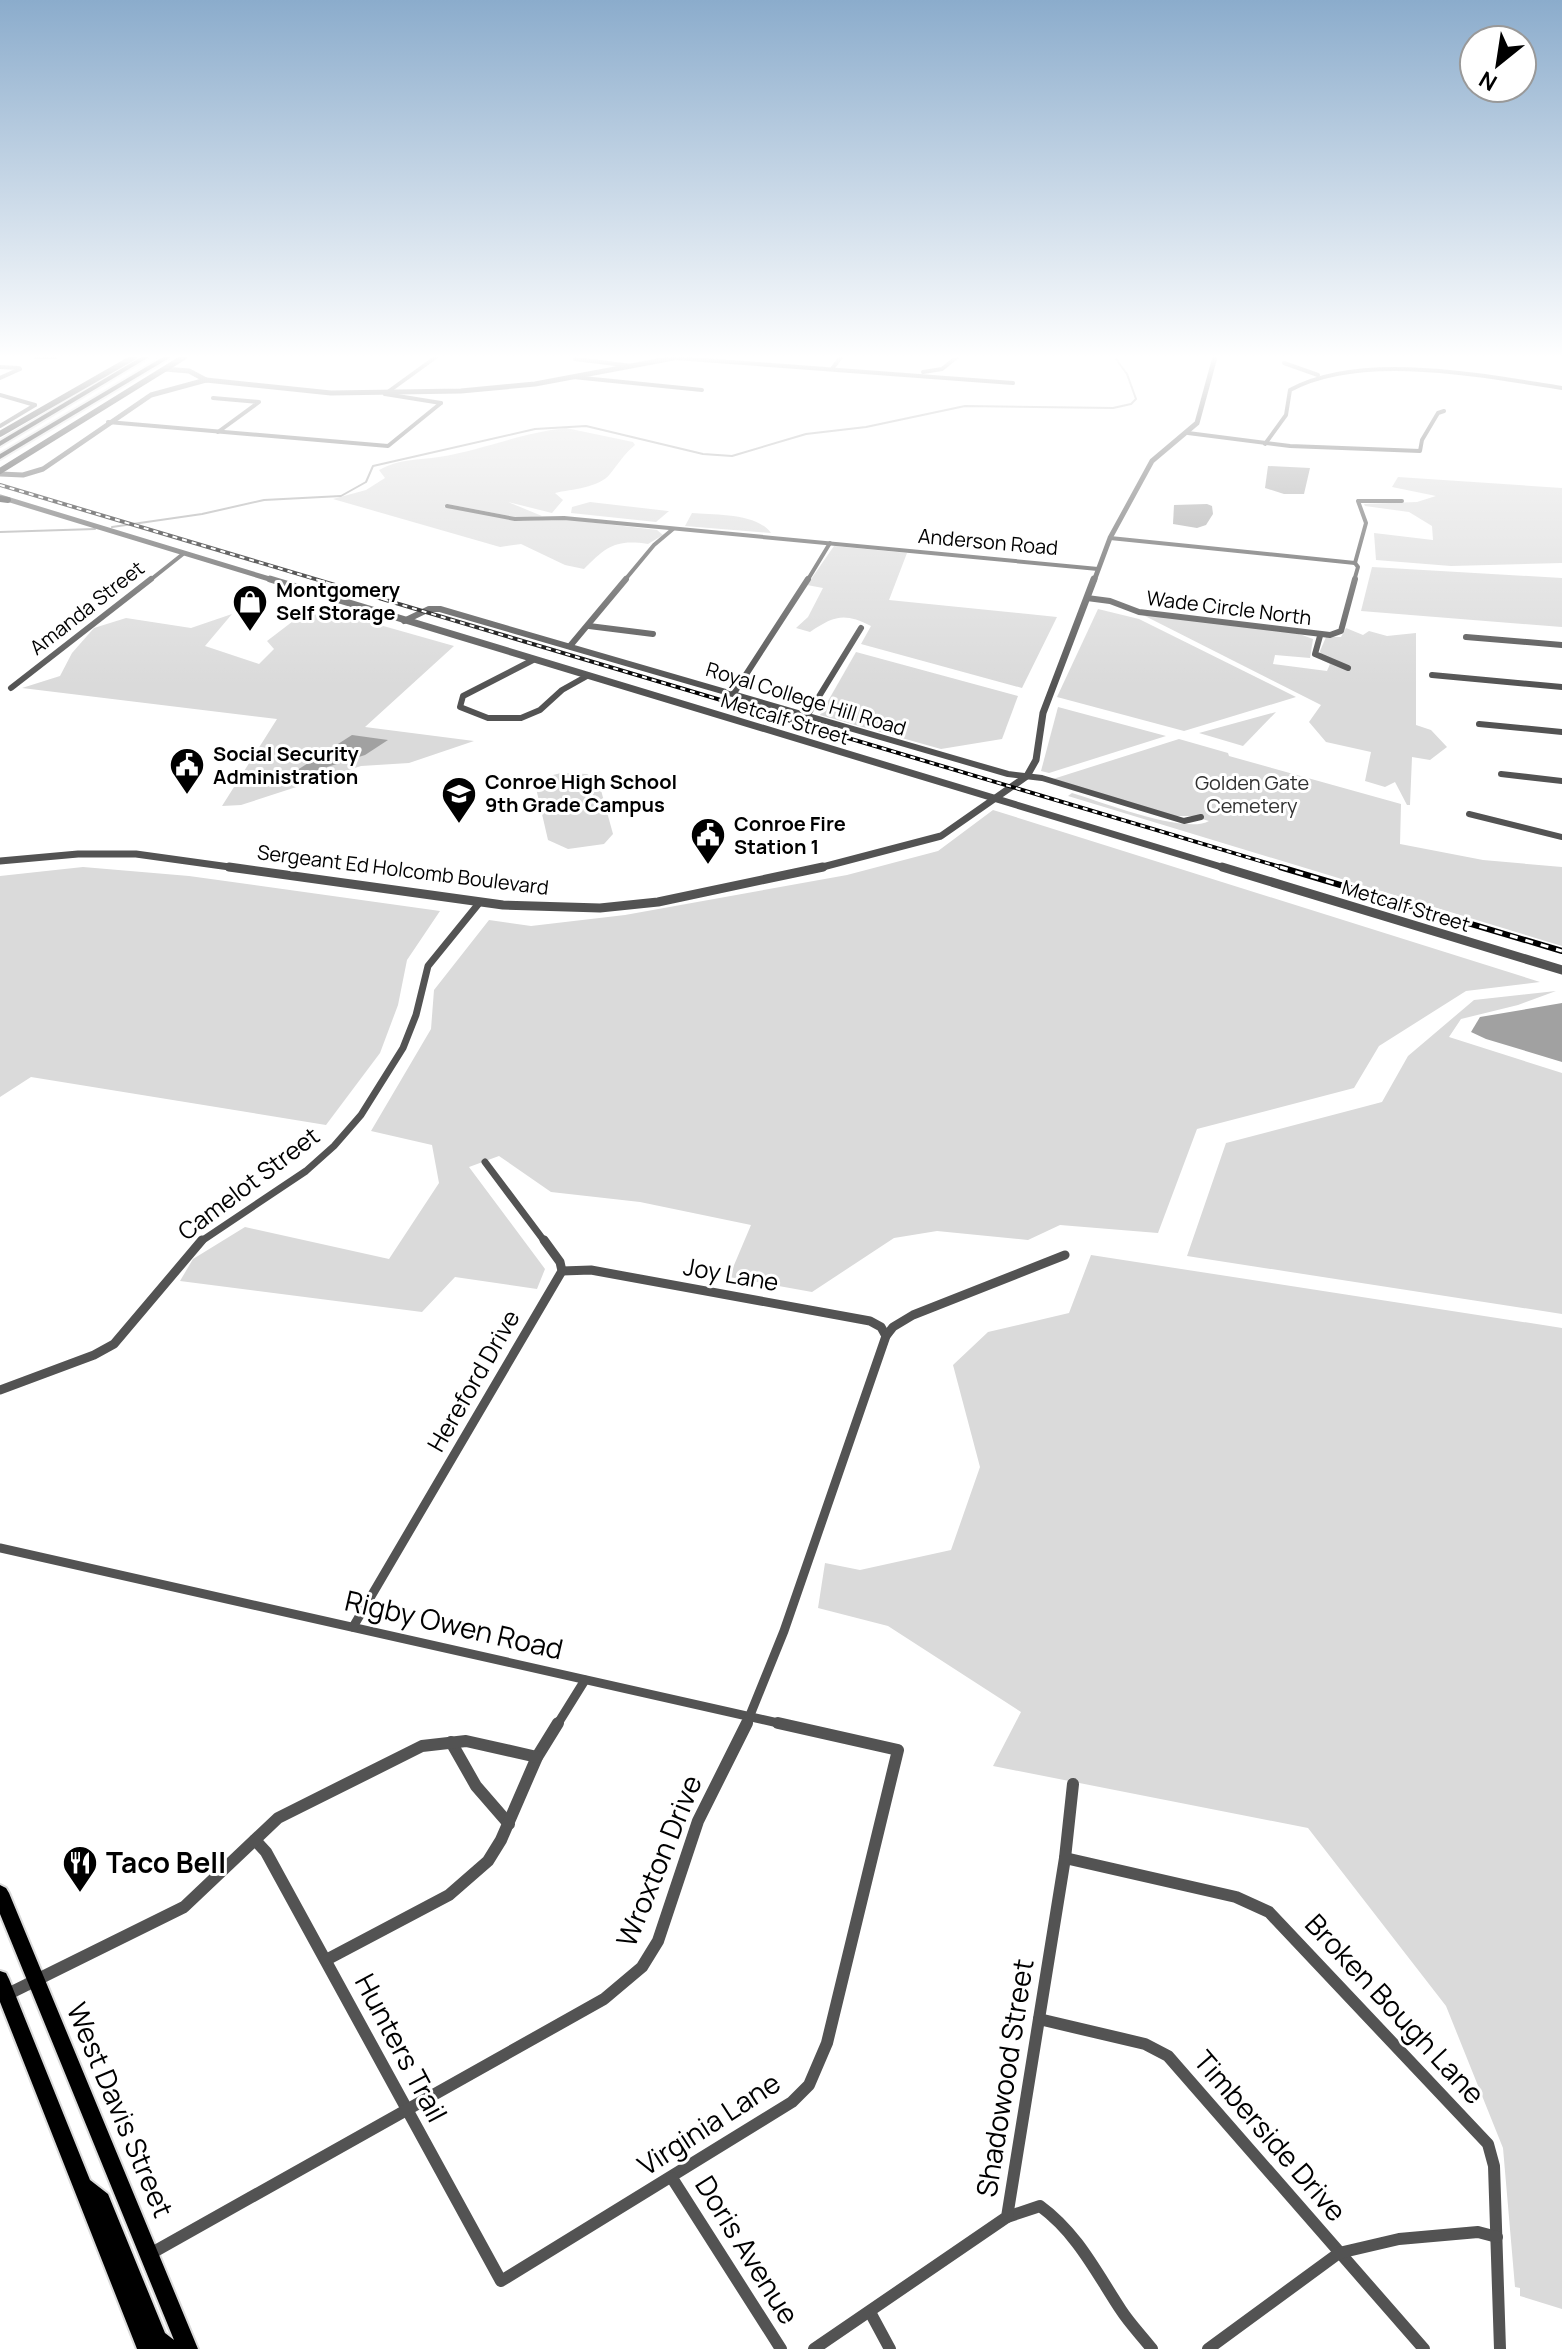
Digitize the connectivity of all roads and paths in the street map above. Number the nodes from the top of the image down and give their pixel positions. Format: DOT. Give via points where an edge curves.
graph roads {
  1 [pos="46,467"];
  2 [pos="1149,467"];
  3 [pos="0,472"];
  4 [pos="3,499"];
  5 [pos="1402,501"];
  6 [pos="447,506"];
  7 [pos="673,529"];
  8 [pos="1110,538"];
  9 [pos="830,543"];
  10 [pos="183,554"];
  11 [pos="1355,563"];
  12 [pos="1098,569"];
  13 [pos="1087,598"];
  14 [pos="404,621"];
  15 [pos="589,626"];
  16 [pos="861,628"];
  17 [pos="653,634"];
  18 [pos="1320,636"];
  19 [pos="1466,637"];
  20 [pos="1562,645"];
  21 [pos="570,646"];
  22 [pos="533,660"];
  23 [pos="1348,668"];
  24 [pos="1432,675"];
  25 [pos="587,676"];
  26 [pos="1562,687"];
  27 [pos="11,688"];
  28 [pos="734,693"];
  29 [pos="807,716"];
  30 [pos="1479,724"];
  31 [pos="1562,732"];
  32 [pos="1501,774"];
  33 [pos="1027,776"];
  34 [pos="1562,781"];
  35 [pos="997,799"];
  36 [pos="1469,814"];
  37 [pos="1201,817"];
  38 [pos="1562,837"];
  39 [pos="0,861"];
  40 [pos="480,902"];
  41 [pos="1562,970"];
  42 [pos="485,1162"];
  43 [pos="1065,1255"];
  44 [pos="562,1271"];
  45 [pos="886,1336"];
  46 [pos="0,1390"];
  47 [pos="0,1548"];
  48 [pos="353,1627"];
  49 [pos="585,1680"];
  50 [pos="750,1716"];
  51 [pos="451,1742"];
  52 [pos="898,1750"];
  53 [pos="537,1757"];
  54 [pos="1073,1784"];
  55 [pos="509,1824"];
  56 [pos="255,1840"];
  57 [pos="1065,1858"];
  58 [pos="0,1893"];
  59 [pos="326,1960"];
  60 [pos="36,1981"];
  61 [pos="3,1987"];
  62 [pos="1039,2019"];
  63 [pos="406,2110"];
  64 [pos="672,2178"];
  65 [pos="82,2186"];
  66 [pos="1007,2217"];
  67 [pos="1497,2237"];
  68 [pos="1339,2253"];
  69 [pos="150,2254"];
  70 [pos="501,2281"];
  71 [pos="870,2312"];
  72 [pos="147,2349"];
  73 [pos="168,2349"];
  74 [pos="188,2349"];
  75 [pos="781,2349"];
  76 [pos="814,2349"];
  77 [pos="890,2349"];
  78 [pos="1152,2349"];
  79 [pos="1208,2349"];
  80 [pos="1424,2349"];
  81 [pos="1500,2349"];
  1 -- 3 [label="street" via="23,475"];
  2 -- 8 [label="street"];
  4 -- 10 [label="street, Metcalf Street"];
  5 -- 11 [label="street" via="1358,501 1366,523"];
  6 -- 7 [label="street, Anderson Road" via="515,519"];
  7 -- 9 [label="street, Anderson Road"];
  7 -- 15 [label="street"];
  8 -- 11 [label="street"];
  8 -- 12 [label="street"];
  9 -- 12 [label="street, Anderson Road"];
  9 -- 28 [label="street"];
  10 -- 14 [label="street, Metcalf Street"];
  10 -- 27 [label="street, Amanda Street"];
  11 -- 18 [label="street" via="1341,631"];
  12 -- 13 [label="street"];
  13 -- 18 [label="street, Wade Circle North" via="1139,612"];
  13 -- 33 [label="street" via="1043,713 1036,760"];
  14 -- 21 [label="street, Royal College Hill Road" via="440,609"];
  14 -- 22 [label="street, Metcalf Street"];
  15 -- 17 [label="street"];
  15 -- 21 [label="street"];
  16 -- 29 [label="street"];
  18 -- 23 [label="street" via="1315,654"];
  19 -- 20 [label="street"];
  21 -- 28 [label="street, Royal College Hill Road"];
  22 -- 25 [label="street, Metcalf Street"];
  22 -- 25 [label="street" via="463,696 460,707 472,716 500,719 531,714"];
  24 -- 26 [label="street"];
  25 -- 35 [label="street, Metcalf Street"];
  28 -- 29 [label="street, Royal College Hill Road"];
  29 -- 33 [label="street, Royal College Hill Road"];
  30 -- 31 [label="street"];
  32 -- 34 [label="street"];
  33 -- 35 [label="street, Sergeant Ed Holcomb Boulevard"];
  33 -- 37 [label="street, Royal College Hill Road" via="1184,821"];
  35 -- 40 [label="street, Sergeant Ed Holcomb Boulevard" via="954,829 918,843 688,896 600,908"];
  35 -- 41 [label="street, Metcalf Street"];
  36 -- 38 [label="street"];
  39 -- 40 [label="street, Sergeant Ed Holcomb Boulevard" via="103,853 162,856"];
  40 -- 46 [label="street, Camelot Street" via="428,966 403,1048 361,1115 334,1146 306,1171 207,1235 114,1344"];
  42 -- 44 [label="street"];
  43 -- 45 [label="street" via="913,1315"];
  44 -- 45 [label="street, Joy Lane" via="591,1270 870,1321"];
  44 -- 48 [label="street, Hereford Drive"];
  45 -- 50 [label="street, Wroxton Drive"];
  47 -- 48 [label="street, Rigby Owen Road"];
  48 -- 49 [label="street, Rigby Owen Road"];
  49 -- 50 [label="street, Rigby Owen Road"];
  49 -- 53 [label="street"];
  50 -- 52 [label="street, Rigby Owen Road"];
  50 -- 63 [label="street, Wroxton Drive" via="698,1821 658,1941 642,1967 604,1999"];
  51 -- 53 [label="street"];
  51 -- 55 [label="street" via="460,1763"];
  51 -- 56 [label="street" via="422,1746 298,1806"];
  52 -- 64 [label="street, Virginia Lane" via="820,2064 809,2085 792,2102"];
  53 -- 55 [label="street"];
  54 -- 57 [label="street, Shadowood Street"];
  55 -- 59 [label="street" via="488,1861 449,1895"];
  56 -- 59 [label="street, Hunters Trail"];
  56 -- 60 [label="street" via="184,1907"];
  57 -- 62 [label="street, Shadowood Street"];
  57 -- 67 [label="street, Broken Bough Lane" via="1236,1897 1269,1912 1488,2144"];
  58 -- 60 [label="main road, West Davis Street"];
  59 -- 63 [label="street, Hunters Trail"];
  60 -- 61 [label="street"];
  60 -- 69 [label="main road, West Davis Street"];
  61 -- 65 [label="main road"];
  62 -- 66 [label="street, Shadowood Street"];
  62 -- 68 [label="street, Timberside Drive" via="1145,2044 1168,2056"];
  63 -- 69 [label="street, Wroxton Drive"];
  63 -- 70 [label="street, Hunters Trail"];
  64 -- 70 [label="street, Virginia Lane"];
  64 -- 75 [label="street, Doris Avenue"];
  65 -- 72 [label="main road"];
  65 -- 73 [label="main road" via="101,2201 158,2340"];
  66 -- 71 [label="street, Shadowood Street"];
  66 -- 78 [label="street" via="1040,2206 1055,2216"];
  67 -- 68 [label="street" via="1478,2232 1399,2239"];
  67 -- 81 [label="street, Broken Bough Lane"];
  68 -- 79 [label="street"];
  68 -- 80 [label="street, Timberside Drive"];
  69 -- 74 [label="main road, West Davis Street"];
  71 -- 76 [label="street, Shadowood Street"];
  71 -- 77 [label="street"];
}
